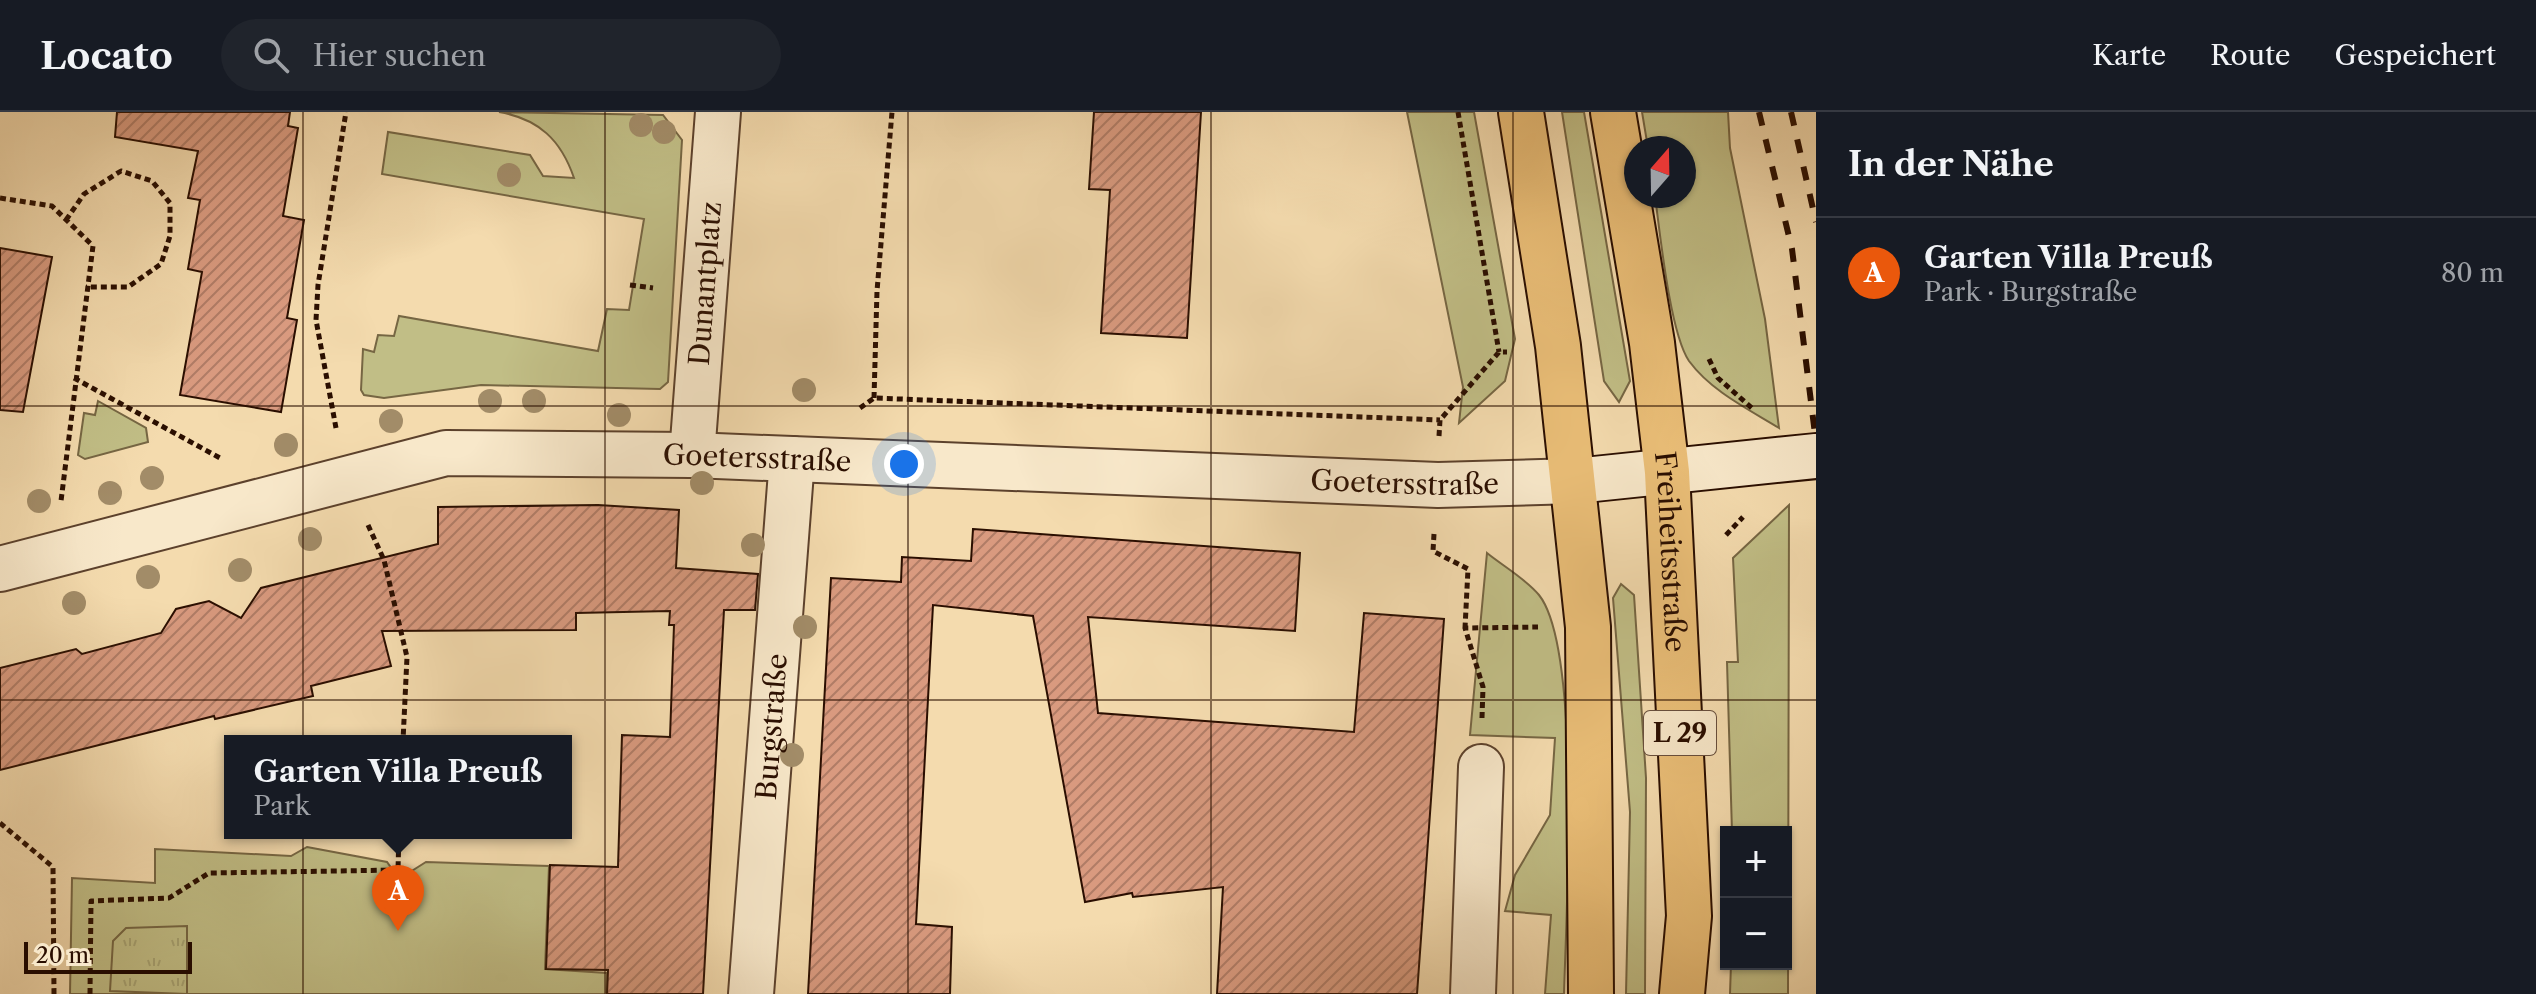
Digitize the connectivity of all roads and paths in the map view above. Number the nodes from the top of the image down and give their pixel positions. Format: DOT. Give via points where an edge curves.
graph roads {
  1 [pos="346,112"];
  2 [pos="718,112"];
  3 [pos="892,112"];
  4 [pos="1458,112"];
  5 [pos="1521,112"];
  6 [pos="1613,112"];
  7 [pos="0,198"];
  8 [pos="66,220"];
  9 [pos="86,287"];
  10 [pos="1499,352"];
  11 [pos="74,378"];
  12 [pos="874,398"];
  13 [pos="1440,420"];
  14 [pos="692,455"];
  15 [pos="1816,456"];
  16 [pos="792,459"];
  17 [pos="1667,472"];
  18 [pos="345,478"];
  19 [pos="1575,481"];
  20 [pos="286,494"];
  21 [pos="55,553"];
  22 [pos="0,569"];
  23 [pos="403,735"];
  24 [pos="1481,767"];
  25 [pos="0,823"];
  26 [pos="399,839"];
  27 [pos="54,994"];
  28 [pos="90,994"];
  29 [pos="751,994"];
  30 [pos="1473,994"];
  31 [pos="1591,994"];
  32 [pos="1682,994"];
  1 -- 18 [label="path" via="316,320"];
  2 -- 14 [label="street, Dunantplatz"];
  3 -- 12 [label="path"];
  4 -- 10 [label="path"];
  5 -- 19 [label="main road"];
  6 -- 17 [label="main road, Freiheitsstraße / L 29" via="1652,343"];
  7 -- 8 [label="path" via="52,206"];
  8 -- 9 [label="path" via="93,246"];
  8 -- 9 [label="path" via="84,194 121,171 152,181 170,203 170,236 161,264 128,287"];
  9 -- 11 [label="path"];
  11 -- 20 [label="path"];
  11 -- 21 [label="path"];
  12 -- 13 [label="path"];
  12 -- 16 [label="path"];
  14 -- 16 [label="street, Goetersstraße"];
  14 -- 18 [label="street, Goetersstraße" via="446,453"];
  15 -- 17 [label="street, Goetersstraße"];
  16 -- 19 [label="street, Goetersstraße" via="1438,485"];
  16 -- 29 [label="street, Burgstraße"];
  17 -- 19 [label="street, Goetersstraße"];
  17 -- 32 [label="main road, Freiheitsstraße / L 29" via="1689,916"];
  18 -- 20 [label="street, Goetersstraße"];
  18 -- 23 [label="path" via="384,560 407,657"];
  19 -- 31 [label="main road" via="1588,627"];
  20 -- 21 [label="street, Goetersstraße"];
  21 -- 22 [label="street, Goetersstraße"];
  24 -- 30 [label="street"];
  25 -- 27 [label="path" via="53,867"];
  26 -- 28 [label="path" via="398,870 209,873 169,898 91,901"];
}
